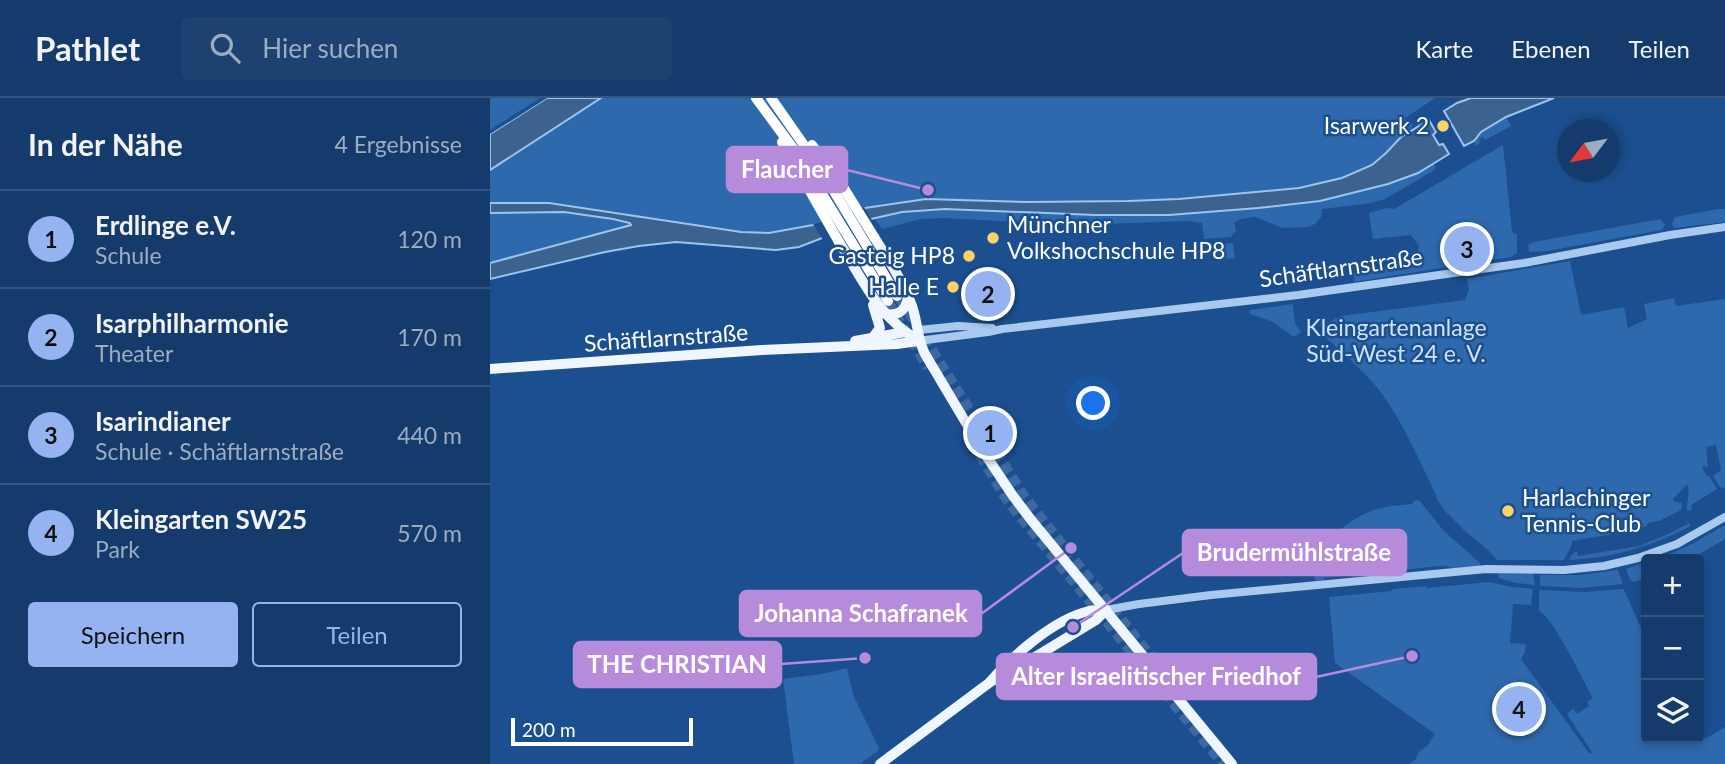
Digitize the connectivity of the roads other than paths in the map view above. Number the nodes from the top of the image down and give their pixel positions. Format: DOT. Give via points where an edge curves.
graph roads {
  1 [pos="756,98"];
  2 [pos="771,98"];
  3 [pos="842,215"];
  4 [pos="1725,227"];
  5 [pos="848,232"];
  6 [pos="874,237"];
  7 [pos="867,288"];
  8 [pos="898,298"];
  9 [pos="884,314"];
  10 [pos="904,332"];
  11 [pos="919,336"];
  12 [pos="873,337"];
  13 [pos="845,345"];
  14 [pos="490,369"];
  15 [pos="1725,517"];
  16 [pos="1106,610"];
  17 [pos="989,683"];
  18 [pos="880,764"];
  19 [pos="1231,764"];
  1 -- 3 [label="highway" via="775,130"];
  2 -- 3 [label="highway" via="820,168"];
  3 -- 5 [label="highway"];
  3 -- 5 [label="highway"];
  4 -- 11 [label="street, Schäftlarnstraße" via="1524,263 1297,295"];
  5 -- 6 [label="highway"];
  5 -- 7 [label="main road"];
  5 -- 8 [label="highway"];
  6 -- 8 [label="main road"];
  7 -- 9 [label="main road"];
  7 -- 12 [label="main road" via="879,325"];
  8 -- 9 [label="main road" via="906,306 901,312"];
  8 -- 11 [label="main road"];
  9 -- 10 [label="main road"];
  10 -- 11 [label="main road"];
  10 -- 12 [label="main road, Schäftlarnstraße"];
  11 -- 13 [label="main road, Schäftlarnstraße" via="874,345"];
  11 -- 16 [label="main road" via="948,394 1003,481"];
  12 -- 13 [label="main road, Schäftlarnstraße"];
  13 -- 14 [label="main road, Schäftlarnstraße"];
  15 -- 16 [label="street" via="1677,544 1604,566 1485,569 1211,595"];
  16 -- 17 [label="main road"];
  16 -- 17 [label="main road" via="1089,611 1045,632"];
  16 -- 19 [label="main road"];
  17 -- 18 [label="main road"];
}
